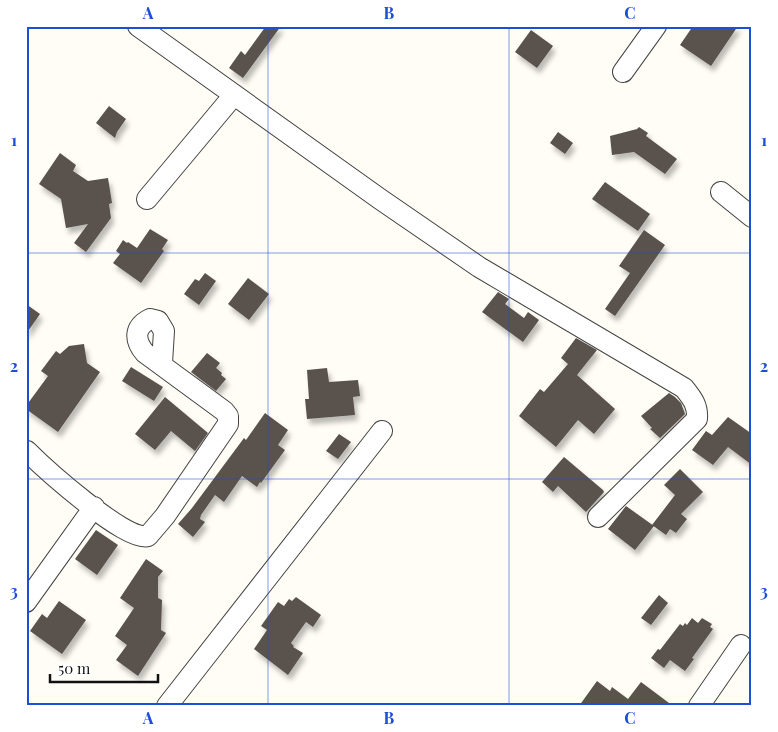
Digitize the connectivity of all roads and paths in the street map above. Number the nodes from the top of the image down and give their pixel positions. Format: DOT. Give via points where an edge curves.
graph roads {
  1 [pos="138,26"];
  2 [pos="656,26"];
  3 [pos="623,72"];
  4 [pos="234,95"];
  5 [pos="721,192"];
  6 [pos="147,199"];
  7 [pos="752,217"];
  8 [pos="162,363"];
  9 [pos="382,431"];
  10 [pos="27,451"];
  11 [pos="94,507"];
  12 [pos="598,517"];
  13 [pos="26,602"];
  14 [pos="741,645"];
  15 [pos="167,706"];
  16 [pos="699,706"];
  1 -- 4 [label="street"];
  2 -- 3 [label="street"];
  4 -- 6 [label="street"];
  4 -- 12 [label="street" via="479,267 684,388 698,410 696,419"];
  5 -- 7 [label="street"];
  8 -- 11 [label="street" via="224,411 228,424 148,536 140,537"];
  9 -- 15 [label="street"];
  10 -- 11 [label="street"];
  11 -- 13 [label="street"];
  14 -- 16 [label="street"];
}
